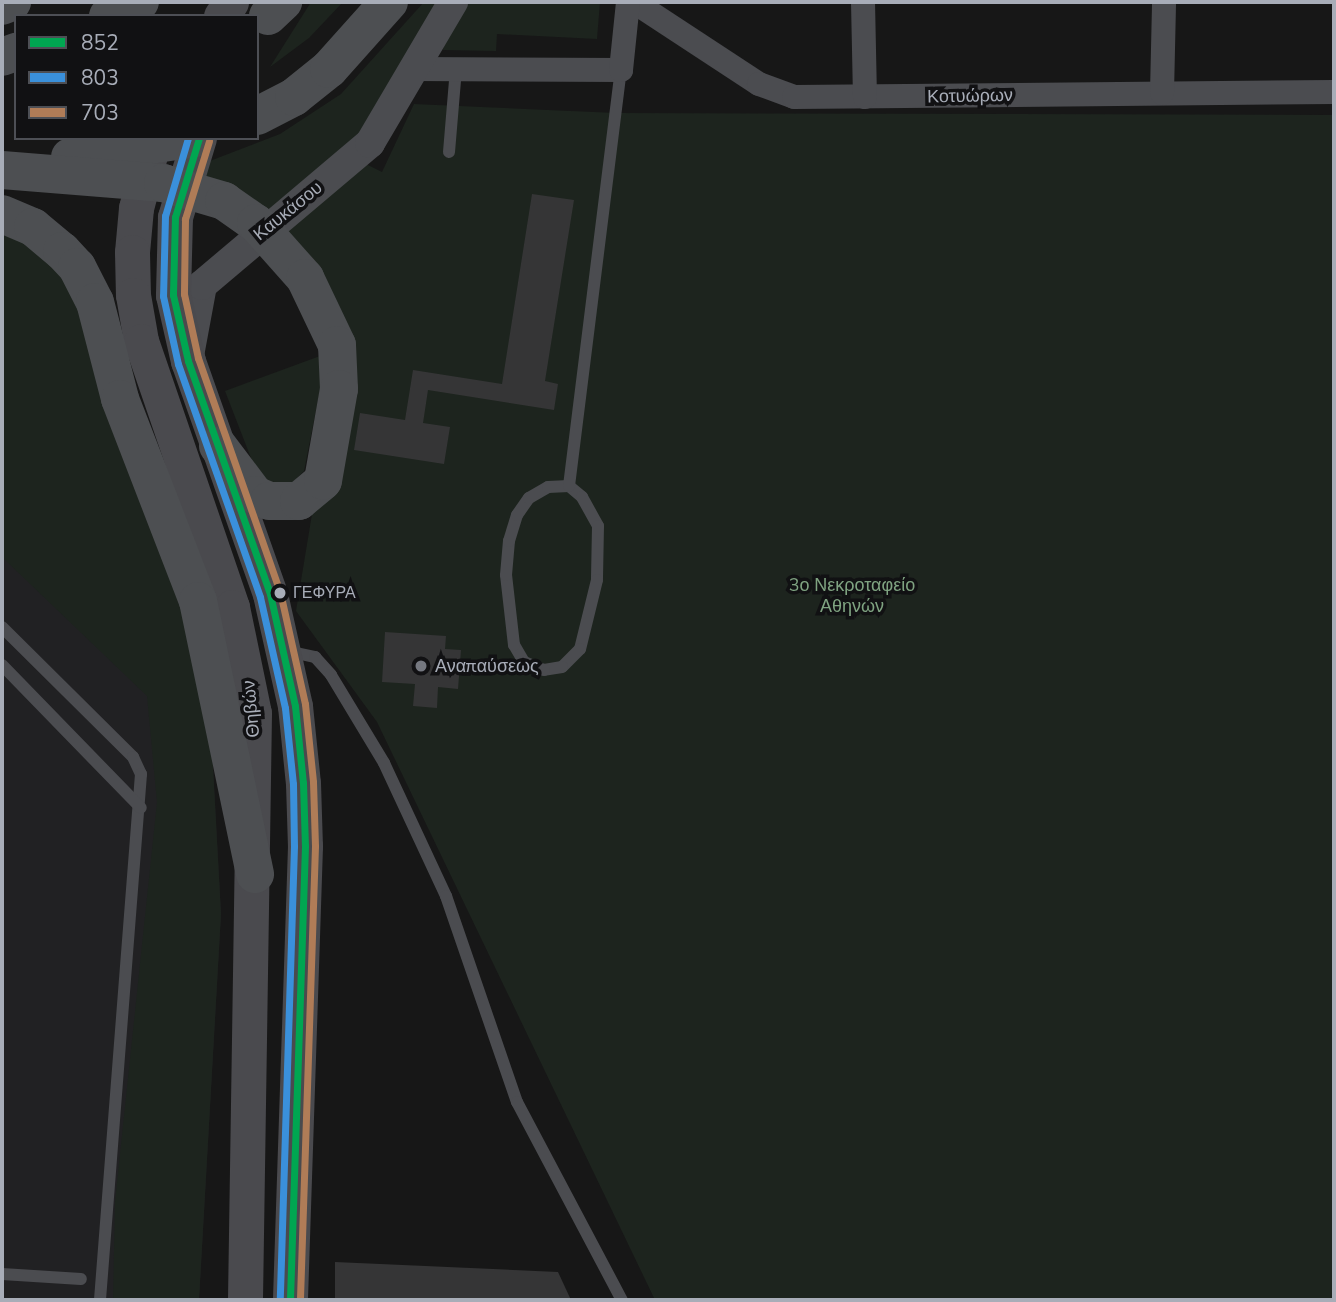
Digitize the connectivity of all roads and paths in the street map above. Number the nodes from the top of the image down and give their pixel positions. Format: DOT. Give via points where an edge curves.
graph roads {
  1 [pos="12,2"];
  2 [pos="140,2"];
  3 [pos="389,2"];
  4 [pos="453,2"];
  5 [pos="628,2"];
  6 [pos="634,2"];
  7 [pos="863,2"];
  8 [pos="1164,2"];
  9 [pos="2,6"];
  10 [pos="113,14"];
  11 [pos="414,69"];
  12 [pos="456,69"];
  13 [pos="621,70"];
  14 [pos="1334,92"];
  15 [pos="1162,93"];
  16 [pos="865,97"];
  17 [pos="259,115"];
  18 [pos="155,140"];
  19 [pos="182,140"];
  20 [pos="196,140"];
  21 [pos="449,152"];
  22 [pos="2,164"];
  23 [pos="2,170"];
  24 [pos="2,214"];
  25 [pos="188,361"];
  26 [pos="218,446"];
  27 [pos="569,486"];
  28 [pos="2,627"];
  29 [pos="285,651"];
  30 [pos="2,665"];
  31 [pos="141,808"];
  32 [pos="255,874"];
  33 [pos="2,1273"];
  34 [pos="81,1279"];
  35 [pos="100,1300"];
  36 [pos="245,1300"];
  37 [pos="290,1300"];
  38 [pos="622,1300"];
  1 -- 9 [label="main road"];
  2 -- 10 [label="main road"];
  3 -- 17 [label="main road" via="319,77"];
  4 -- 11 [label="street, Καυκάσου"];
  5 -- 13 [label="street"];
  6 -- 16 [label="street, Κοτυώρων" via="775,94"];
  7 -- 16 [label="street"];
  8 -- 15 [label="street"];
  11 -- 12 [label="street"];
  11 -- 25 [label="street, Καυκάσου" via="370,143 207,277 197,297"];
  12 -- 13 [label="street"];
  12 -- 21 [label="lane"];
  13 -- 27 [label="lane"];
  14 -- 15 [label="street, Κοτυώρων"];
  15 -- 16 [label="street, Κοτυώρων"];
  18 -- 32 [label="main road, Θηβών" via="136,208 133,295 141,341 245,657 254,713"];
  19 -- 22 [label="main road, bridge"];
  20 -- 25 [label="main road" via="175,217 173,253 173,295"];
  23 -- 26 [label="main road, bridge" via="163,183 224,201 256,223 305,278 337,345 339,389 323,481 299,501 269,501 255,495"];
  24 -- 32 [label="main road" via="33,227 62,251 77,267 95,302 120,399 198,601"];
  25 -- 26 [label="main road"];
  26 -- 29 [label="main road"];
  27 -- 27 [label="lane" via="548,487 529,498 517,515 509,541 506,575 514,645 524,662 544,670 562,667 580,649 597,580 598,526 582,496"];
  28 -- 31 [label="lane" via="133,757 141,774"];
  29 -- 37 [label="main road" via="296,719 305,846"];
  29 -- 38 [label="lane" via="305,652 331,675 384,763 446,895 517,1102"];
  30 -- 31 [label="lane"];
  31 -- 35 [label="lane"];
  32 -- 36 [label="main road, Θηβών"];
  33 -- 34 [label="lane"];
}
